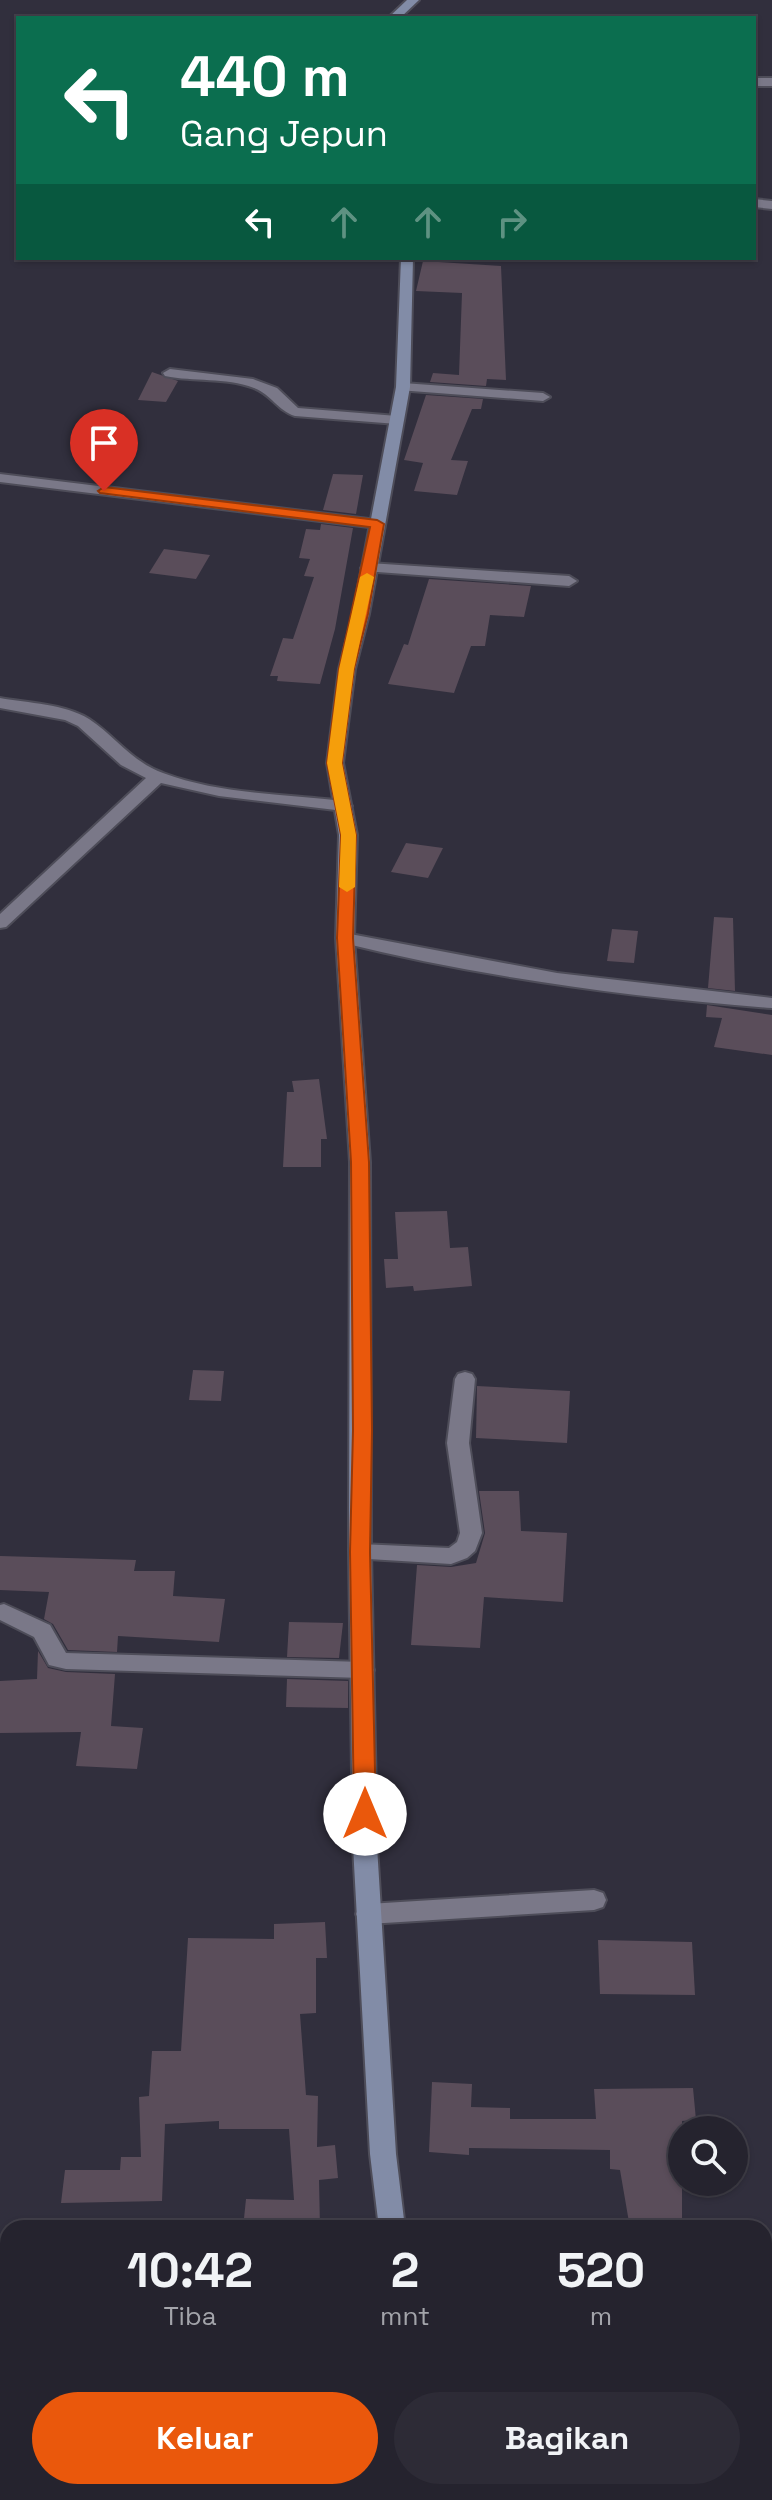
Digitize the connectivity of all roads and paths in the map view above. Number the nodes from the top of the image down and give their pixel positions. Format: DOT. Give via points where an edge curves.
graph roads {
  1 [pos="413,0"];
  2 [pos="396,16"];
  3 [pos="407,260"];
  4 [pos="170,373"];
  5 [pos="403,387"];
  6 [pos="543,397"];
  7 [pos="397,420"];
  8 [pos="0,478"];
  9 [pos="377,524"];
  10 [pos="369,568"];
  11 [pos="569,581"];
  12 [pos="0,703"];
  13 [pos="157,777"];
  14 [pos="344,806"];
  15 [pos="0,923"];
  16 [pos="345,938"];
  17 [pos="772,1003"];
  18 [pos="465,1379"];
  19 [pos="360,1552"];
  20 [pos="4,1612"];
  21 [pos="363,1670"];
  22 [pos="594,1900"];
  23 [pos="368,1914"];
  24 [pos="391,2220"];
  1 -- 2 [label="street"];
  3 -- 5 [label="street"];
  4 -- 7 [label="street" via="257,384 277,393 286,409 295,412"];
  5 -- 6 [label="street"];
  5 -- 7 [label="street"];
  7 -- 9 [label="street"];
  8 -- 9 [label="street"];
  9 -- 10 [label="street"];
  10 -- 11 [label="street"];
  10 -- 14 [label="street" via="347,669 335,763"];
  12 -- 13 [label="street" via="70,716 127,761"];
  13 -- 14 [label="street" via="219,791"];
  13 -- 15 [label="street"];
  14 -- 16 [label="street"];
  16 -- 17 [label="street" via="542,977 673,996"];
  16 -- 19 [label="street" via="360,1162"];
  18 -- 19 [label="street" via="458,1443 471,1533 464,1551 451,1556"];
  19 -- 21 [label="street"];
  20 -- 21 [label="street" via="42,1631 57,1659 66,1661"];
  21 -- 23 [label="street"];
  22 -- 23 [label="street"];
  23 -- 24 [label="street"];
}
